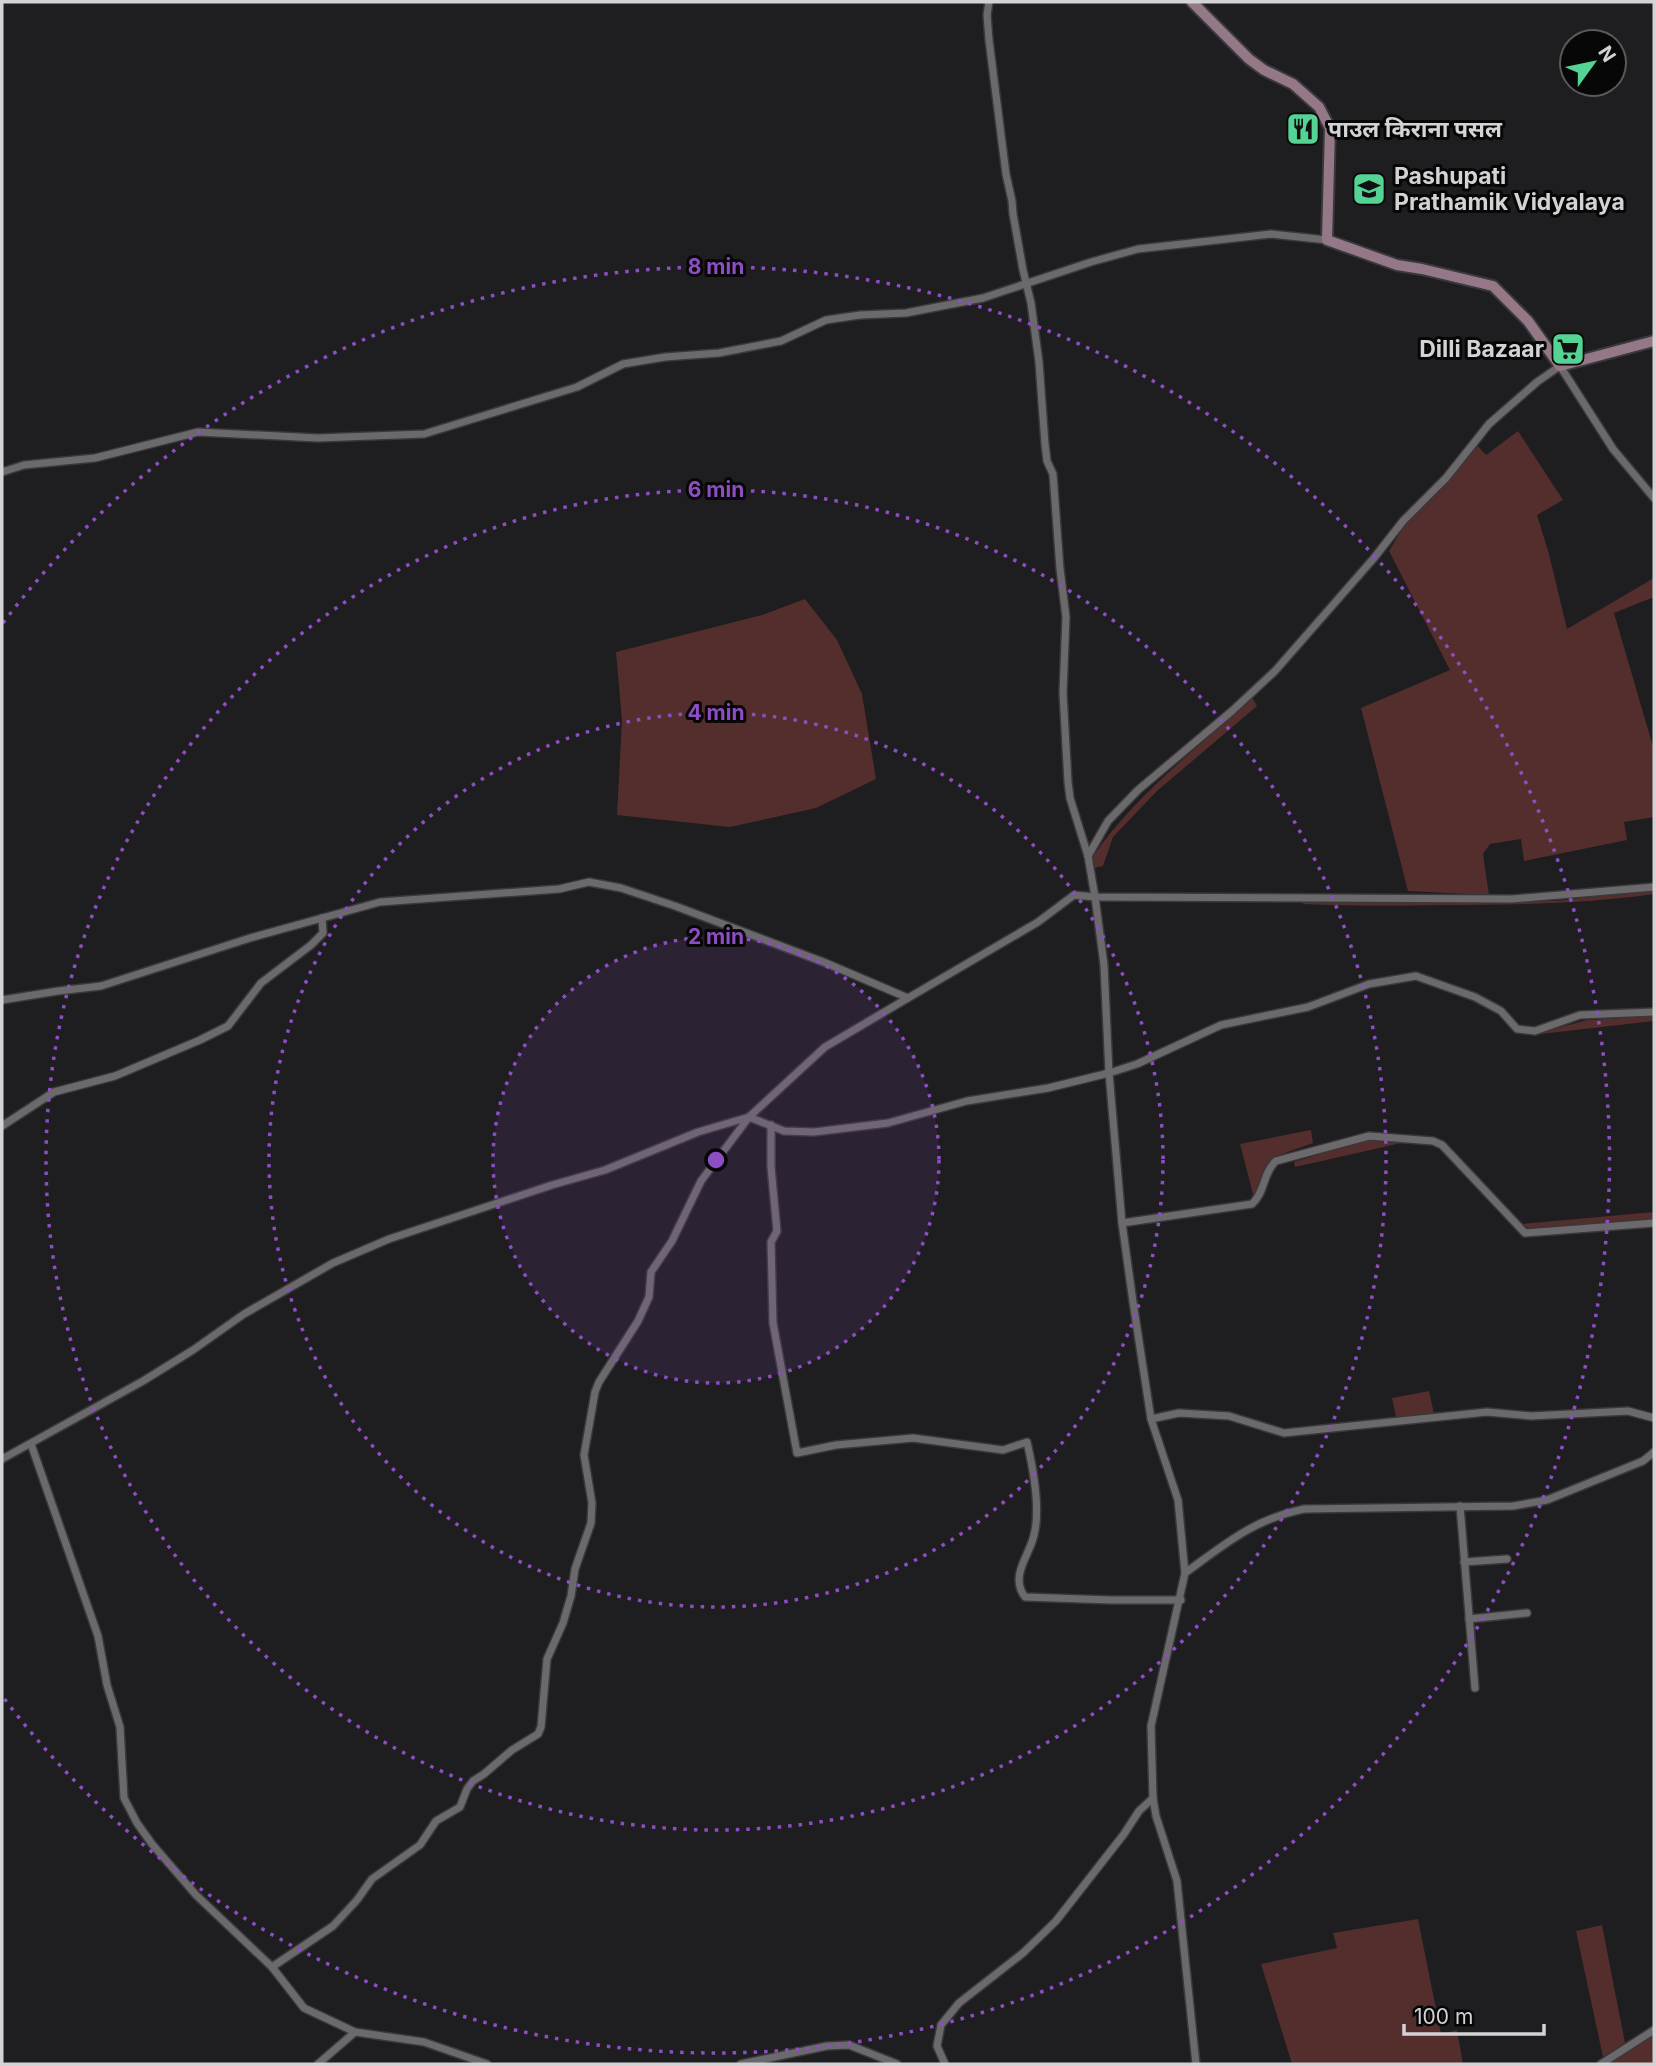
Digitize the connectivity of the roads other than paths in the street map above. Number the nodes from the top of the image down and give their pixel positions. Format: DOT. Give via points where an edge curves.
graph roads {
  1 [pos="989,2"];
  2 [pos="1192,2"];
  3 [pos="1327,240"];
  4 [pos="1027,283"];
  5 [pos="1654,341"];
  6 [pos="1560,366"];
  7 [pos="2,472"];
  8 [pos="1654,498"];
  9 [pos="1088,856"];
  10 [pos="1654,887"];
  11 [pos="1095,897"];
  12 [pos="321,918"];
  13 [pos="908,998"];
  14 [pos="2,1000"];
  15 [pos="1654,1012"];
  16 [pos="1110,1073"];
  17 [pos="749,1117"];
  18 [pos="771,1125"];
  19 [pos="2,1126"];
  20 [pos="1122,1223"];
  21 [pos="1654,1223"];
  22 [pos="1654,1418"];
  23 [pos="1151,1419"];
  24 [pos="31,1444"];
  25 [pos="1654,1452"];
  26 [pos="2,1459"];
  27 [pos="1460,1506"];
  28 [pos="1507,1559"];
  29 [pos="1464,1562"];
  30 [pos="1185,1573"];
  31 [pos="1181,1600"];
  32 [pos="1527,1613"];
  33 [pos="1469,1619"];
  34 [pos="1475,1688"];
  35 [pos="1153,1798"];
  36 [pos="272,1967"];
  37 [pos="1654,2030"];
  38 [pos="355,2032"];
  39 [pos="317,2064"];
  40 [pos="487,2064"];
  41 [pos="741,2064"];
  42 [pos="897,2064"];
  43 [pos="945,2064"];
  44 [pos="1196,2064"];
  45 [pos="1601,2064"];
  1 -- 4 [label="street" via="989,40 1006,174"];
  2 -- 3 [label="street" via="1249,58 1293,84 1320,107 1330,128"];
  3 -- 4 [label="street" via="1271,234 1138,249"];
  3 -- 6 [label="street" via="1387,262 1493,286 1528,321"];
  4 -- 7 [label="street" via="983,298 906,313 826,320 781,341 623,364 577,387 424,434 318,438 198,432 95,458 24,465"];
  4 -- 9 [label="street" via="1045,444 1053,474 1066,617 1063,692 1068,782"];
  5 -- 6 [label="street"];
  6 -- 8 [label="street" via="1613,449"];
  6 -- 9 [label="street" via="1489,424 1275,671 1138,790 1108,821"];
  9 -- 11 [label="street"];
  10 -- 11 [label="street" via="1512,899"];
  11 -- 13 [label="street" via="1074,895 1038,922"];
  11 -- 16 [label="street"];
  12 -- 13 [label="street" via="380,902 559,889 589,882 675,906"];
  12 -- 14 [label="street" via="102,986"];
  12 -- 19 [label="street" via="323,933 261,983 228,1026 115,1076 54,1092"];
  13 -- 17 [label="street" via="825,1047"];
  15 -- 16 [label="street" via="1580,1015 1535,1031 1517,1028 1501,1011 1475,997 1416,976 1369,984 1308,1007 1221,1025"];
  16 -- 18 [label="street" via="967,1101 888,1123 814,1132"];
  16 -- 20 [label="street"];
  17 -- 18 [label="street"];
  17 -- 24 [label="street" via="698,1132 605,1170 389,1239 333,1263 244,1314 153,1375"];
  17 -- 36 [label="street" via="701,1181 651,1272 649,1297 638,1321 595,1392 584,1455 591,1523 547,1659 538,1734 473,1781 460,1807 436,1821 420,1845 372,1880 333,1926"];
  18 -- 31 [label="street" via="777,1231 771,1242 773,1323 797,1453 913,1438 1003,1450 1027,1442 1036,1498 1035,1532 1022,1562 1020,1588 1025,1597"];
  20 -- 21 [label="street" via="1252,1205 1276,1161 1368,1136 1442,1145 1525,1233"];
  20 -- 23 [label="street"];
  22 -- 23 [label="street" via="1628,1411 1531,1416 1487,1412 1284,1433 1229,1416 1179,1413"];
  23 -- 30 [label="street" via="1178,1500"];
  24 -- 26 [label="street"];
  24 -- 36 [label="street" via="98,1636 120,1727 124,1798 152,1844 196,1895"];
  25 -- 27 [label="street" via="1643,1461 1547,1500 1513,1506"];
  27 -- 29 [label="street"];
  27 -- 30 [label="street" via="1282,1513 1242,1532"];
  28 -- 29 [label="street"];
  29 -- 33 [label="street"];
  30 -- 31 [label="street"];
  31 -- 35 [label="street" via="1151,1726"];
  32 -- 33 [label="street"];
  33 -- 34 [label="street"];
  35 -- 43 [label="street" via="1056,1921 959,2003 941,2025 937,2046"];
  35 -- 44 [label="street" via="1177,1881"];
  36 -- 38 [label="street" via="304,2008"];
  37 -- 45 [label="street"];
  38 -- 39 [label="street"];
  38 -- 40 [label="street" via="424,2042"];
  41 -- 42 [label="street" via="849,2045"];
}
